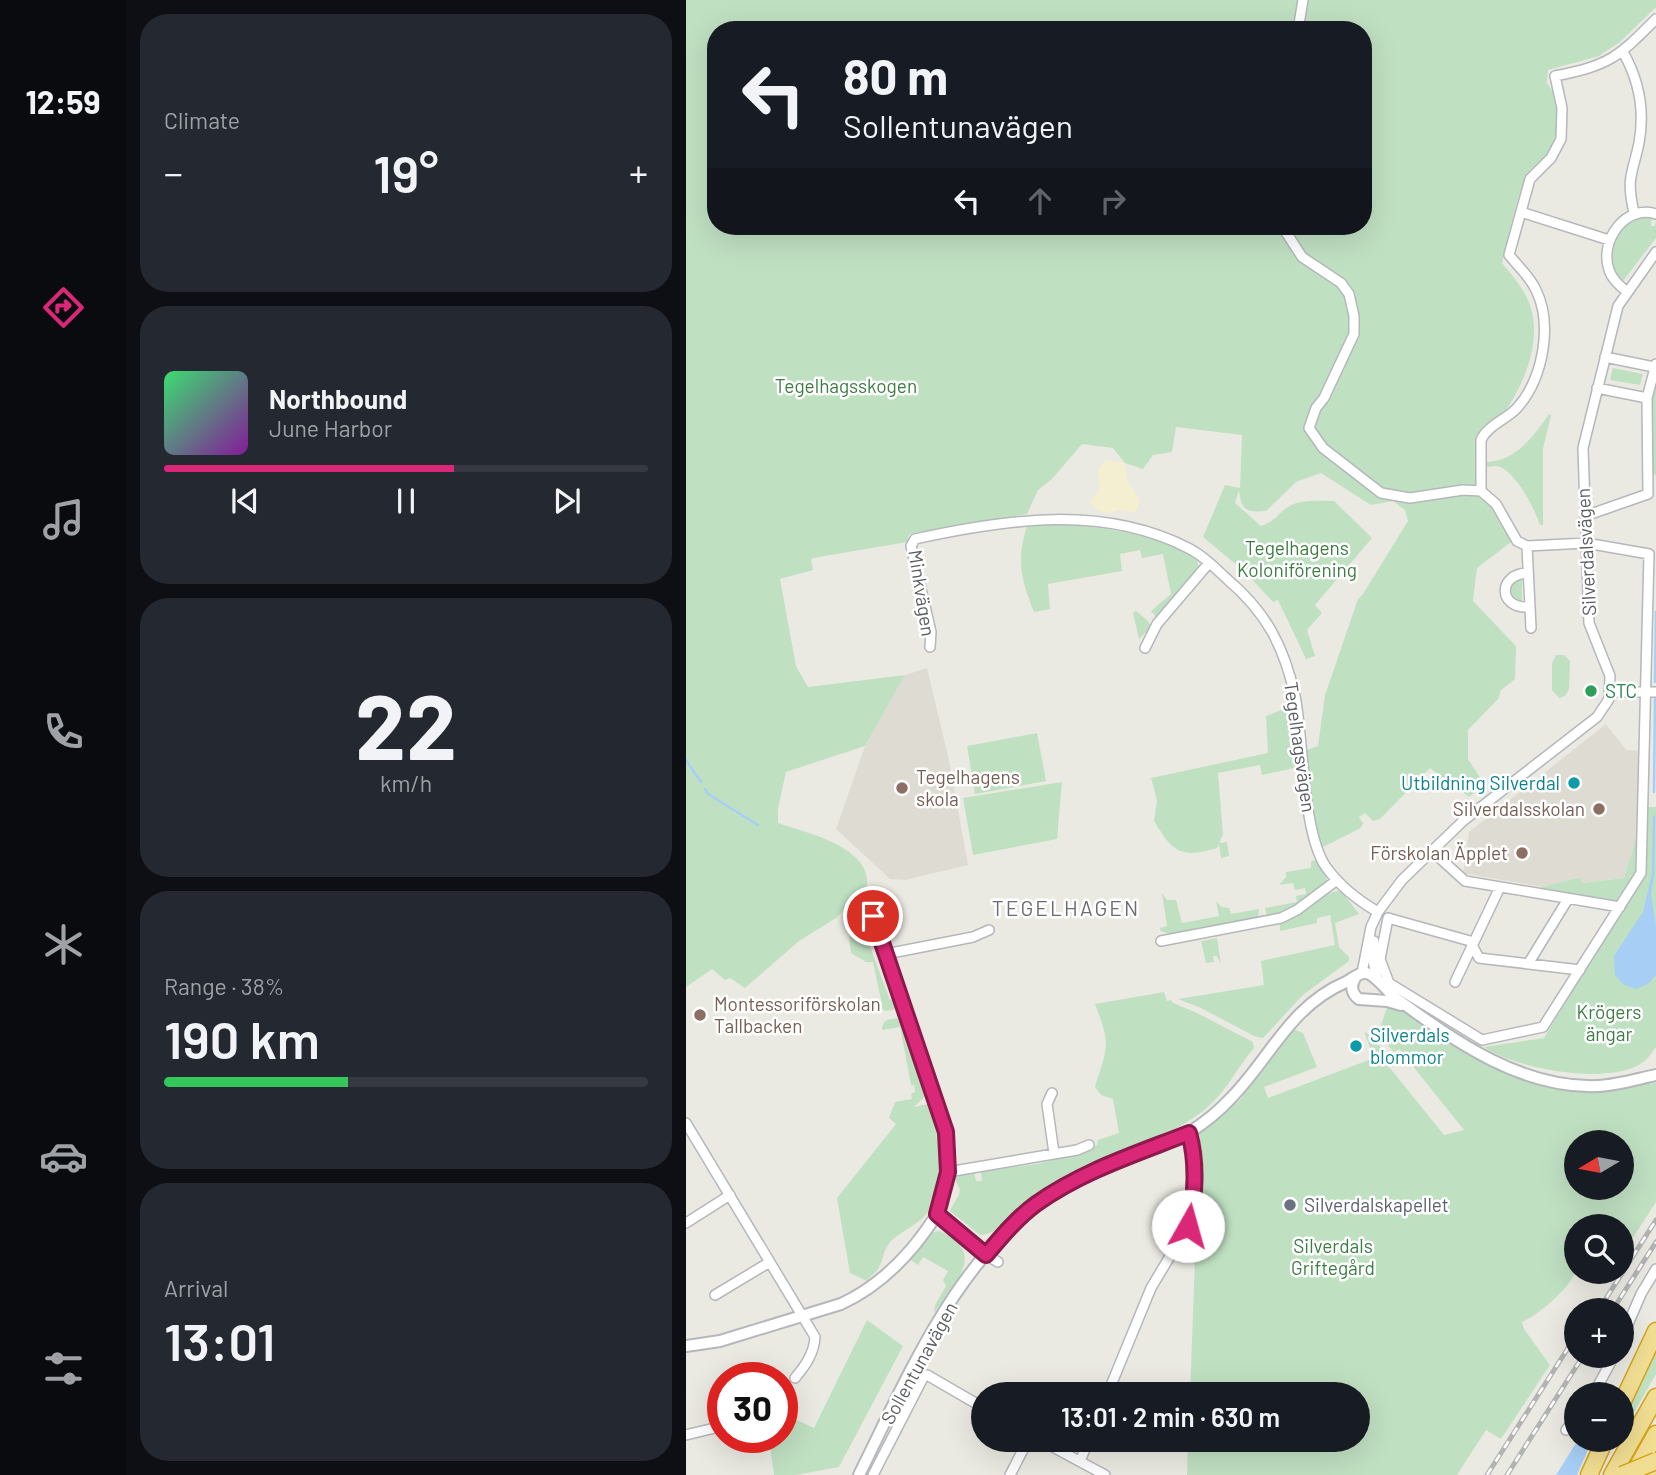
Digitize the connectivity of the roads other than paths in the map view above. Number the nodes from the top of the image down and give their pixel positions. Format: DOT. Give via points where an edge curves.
graph roads {
  1 [pos="1303,0"];
  2 [pos="1656,19"];
  3 [pos="1300,21"];
  4 [pos="1623,51"];
  5 [pos="1521,212"];
  6 [pos="1634,213"];
  7 [pos="1656,214"];
  8 [pos="1288,235"];
  9 [pos="1609,240"];
  10 [pos="1655,256"];
  11 [pos="1626,291"];
  12 [pos="1605,357"];
  13 [pos="1655,366"];
  14 [pos="1597,388"];
  15 [pos="1647,398"];
  16 [pos="1481,491"];
  17 [pos="1585,516"];
  18 [pos="915,539"];
  19 [pos="1586,543"];
  20 [pos="1527,546"];
  21 [pos="1209,563"];
  22 [pos="1528,573"];
  23 [pos="1529,607"];
  24 [pos="1531,628"];
  25 [pos="930,647"];
  26 [pos="1145,649"];
  27 [pos="1609,692"];
  28 [pos="1651,692"];
  29 [pos="1432,851"];
  30 [pos="1337,880"];
  31 [pos="1500,887"];
  32 [pos="1568,899"];
  33 [pos="869,906"];
  34 [pos="1620,907"];
  35 [pos="1376,917"];
  36 [pos="989,930"];
  37 [pos="1161,941"];
  38 [pos="1473,945"];
  39 [pos="886,954"];
  40 [pos="1528,964"];
  41 [pos="1580,970"];
  42 [pos="1358,976"];
  43 [pos="1378,981"];
  44 [pos="1455,982"];
  45 [pos="1353,993"];
  46 [pos="1324,995"];
  47 [pos="1373,999"];
  48 [pos="1408,1006"];
  49 [pos="1656,1068"];
  50 [pos="1656,1075"];
  51 [pos="1640,1078"];
  52 [pos="1052,1093"];
  53 [pos="687,1127"];
  54 [pos="1189,1133"];
  55 [pos="1089,1145"];
  56 [pos="1054,1153"];
  57 [pos="948,1172"];
  58 [pos="730,1195"];
  59 [pos="937,1214"];
  60 [pos="686,1223"];
  61 [pos="986,1255"];
  62 [pos="770,1262"];
  63 [pos="998,1262"];
  64 [pos="1656,1269"];
  65 [pos="715,1295"];
  66 [pos="1634,1312"];
  67 [pos="802,1316"];
  68 [pos="1656,1331"];
  69 [pos="686,1346"];
  70 [pos="798,1374"];
  71 [pos="1112,1382"];
  72 [pos="1632,1382"];
  73 [pos="1656,1397"];
  74 [pos="971,1400"];
  75 [pos="707,1430"];
  76 [pos="1656,1434"];
  77 [pos="686,1435"];
  78 [pos="1022,1452"];
  79 [pos="1063,1452"];
  80 [pos="1084,1452"];
  81 [pos="1600,1452"];
  82 [pos="1080,1461"];
  83 [pos="1656,1461"];
  84 [pos="859,1475"];
  85 [pos="873,1475"];
  86 [pos="1010,1475"];
  87 [pos="1105,1475"];
  88 [pos="1589,1475"];
  89 [pos="1612,1475"];
  90 [pos="1622,1475"];
  91 [pos="1633,1475"];
  1 -- 3 [label="street"];
  2 -- 4 [label="street"];
  4 -- 5 [label="street" via="1598,66 1555,76 1562,108 1561,139 1551,158 1530,179"];
  4 -- 6 [label="street" via="1642,104 1639,143 1629,181"];
  5 -- 9 [label="street"];
  5 -- 16 [label="street" via="1509,255 1535,288 1540,302 1542,355 1522,403 1483,435"];
  6 -- 7 [label="street"];
  6 -- 9 [label="street"];
  8 -- 16 [label="street" via="1302,257 1341,283 1354,316 1354,334 1309,428 1317,441 1363,480 1393,497"];
  9 -- 11 [label="street" via="1609,271"];
  10 -- 11 [label="street, Silverdalsvägen"];
  11 -- 12 [label="street, Silverdalsvägen"];
  12 -- 13 [label="street"];
  12 -- 14 [label="street, Silverdalsvägen"];
  13 -- 15 [label="street"];
  14 -- 15 [label="street"];
  14 -- 17 [label="street, Silverdalsvägen" via="1583,448"];
  15 -- 17 [label="street" via="1648,494"];
  16 -- 20 [label="street" via="1496,505 1517,541"];
  17 -- 19 [label="street, Silverdalsvägen"];
  18 -- 21 [label="street, Tegelhagsvägen" via="964,528 1059,519 1120,524 1148,532 1192,550"];
  18 -- 25 [label="street, Minkvägen" via="911,546 931,632"];
  19 -- 20 [label="street"];
  19 -- 27 [label="street, Silverdalsvägen" via="1590,622 1610,676"];
  19 -- 28 [label="street" via="1648,554"];
  20 -- 22 [label="street"];
  21 -- 26 [label="street" via="1157,624"];
  21 -- 30 [label="street, Tegelhagsvägen" via="1247,596 1281,647 1295,698 1312,827 1319,853"];
  22 -- 23 [label="street"];
  22 -- 23 [label="street" via="1513,576 1505,590 1516,606"];
  23 -- 24 [label="street"];
  27 -- 28 [label="street"];
  27 -- 29 [label="street" via="1597,717 1463,821"];
  28 -- 34 [label="street" via="1641,873"];
  29 -- 31 [label="street" via="1465,881"];
  29 -- 35 [label="street" via="1402,880"];
  30 -- 35 [label="street, Tegelhagsvägen"];
  30 -- 37 [label="street" via="1281,918"];
  31 -- 32 [label="street"];
  31 -- 38 [label="street"];
  32 -- 34 [label="street"];
  32 -- 40 [label="street"];
  33 -- 39 [label="street"];
  34 -- 41 [label="street"];
  35 -- 42 [label="street"];
  35 -- 43 [label="street" via="1372,948"];
  36 -- 39 [label="street"];
  38 -- 40 [label="street" via="1479,958"];
  38 -- 41 [label="street" via="1388,918 1380,959 1389,983 1482,1040 1543,1027"];
  38 -- 44 [label="street"];
  39 -- 57 [label="street" via="946,1132"];
  40 -- 41 [label="street"];
  42 -- 43 [label="street" via="1367,973"];
  42 -- 45 [label="street"];
  42 -- 46 [label="street, Sollentunavägen"];
  43 -- 47 [label="street" via="1379,992"];
  43 -- 48 [label="street"];
  45 -- 46 [label="street"];
  45 -- 47 [label="street" via="1364,1001"];
  46 -- 54 [label="street, Sollentunavägen" via="1297,1014 1231,1099"];
  47 -- 48 [label="street"];
  48 -- 51 [label="street" via="1521,1074 1578,1086"];
  49 -- 51 [label="street"];
  50 -- 51 [label="street"];
  52 -- 56 [label="street" via="1047,1104"];
  53 -- 58 [label="street"];
  54 -- 61 [label="street, Sollentunavägen" via="1068,1184 1035,1205"];
  54 -- 71 [label="street" via="1194,1159 1188,1226 1151,1288"];
  55 -- 56 [label="street"];
  56 -- 57 [label="street"];
  57 -- 59 [label="street"];
  58 -- 60 [label="street"];
  58 -- 62 [label="street"];
  59 -- 61 [label="street"];
  59 -- 67 [label="street" via="876,1284 841,1304"];
  61 -- 63 [label="street"];
  61 -- 84 [label="street, Sollentunavägen" via="944,1312"];
  62 -- 65 [label="street"];
  62 -- 67 [label="street"];
  64 -- 66 [label="street"];
  67 -- 69 [label="street" via="720,1341"];
  67 -- 70 [label="street" via="815,1337 815,1346"];
  68 -- 72 [label="highway"];
  73 -- 89 [label="highway"];
  74 -- 85 [label="street" via="924,1376"];
  75 -- 77 [label="street"];
  76 -- 91 [label="highway"];
  78 -- 86 [label="street"];
  79 -- 82 [label="street"];
  80 -- 82 [label="street"];
  81 -- 88 [label="highway"];
  82 -- 87 [label="street"];
  83 -- 90 [label="highway, bridge"];
}
